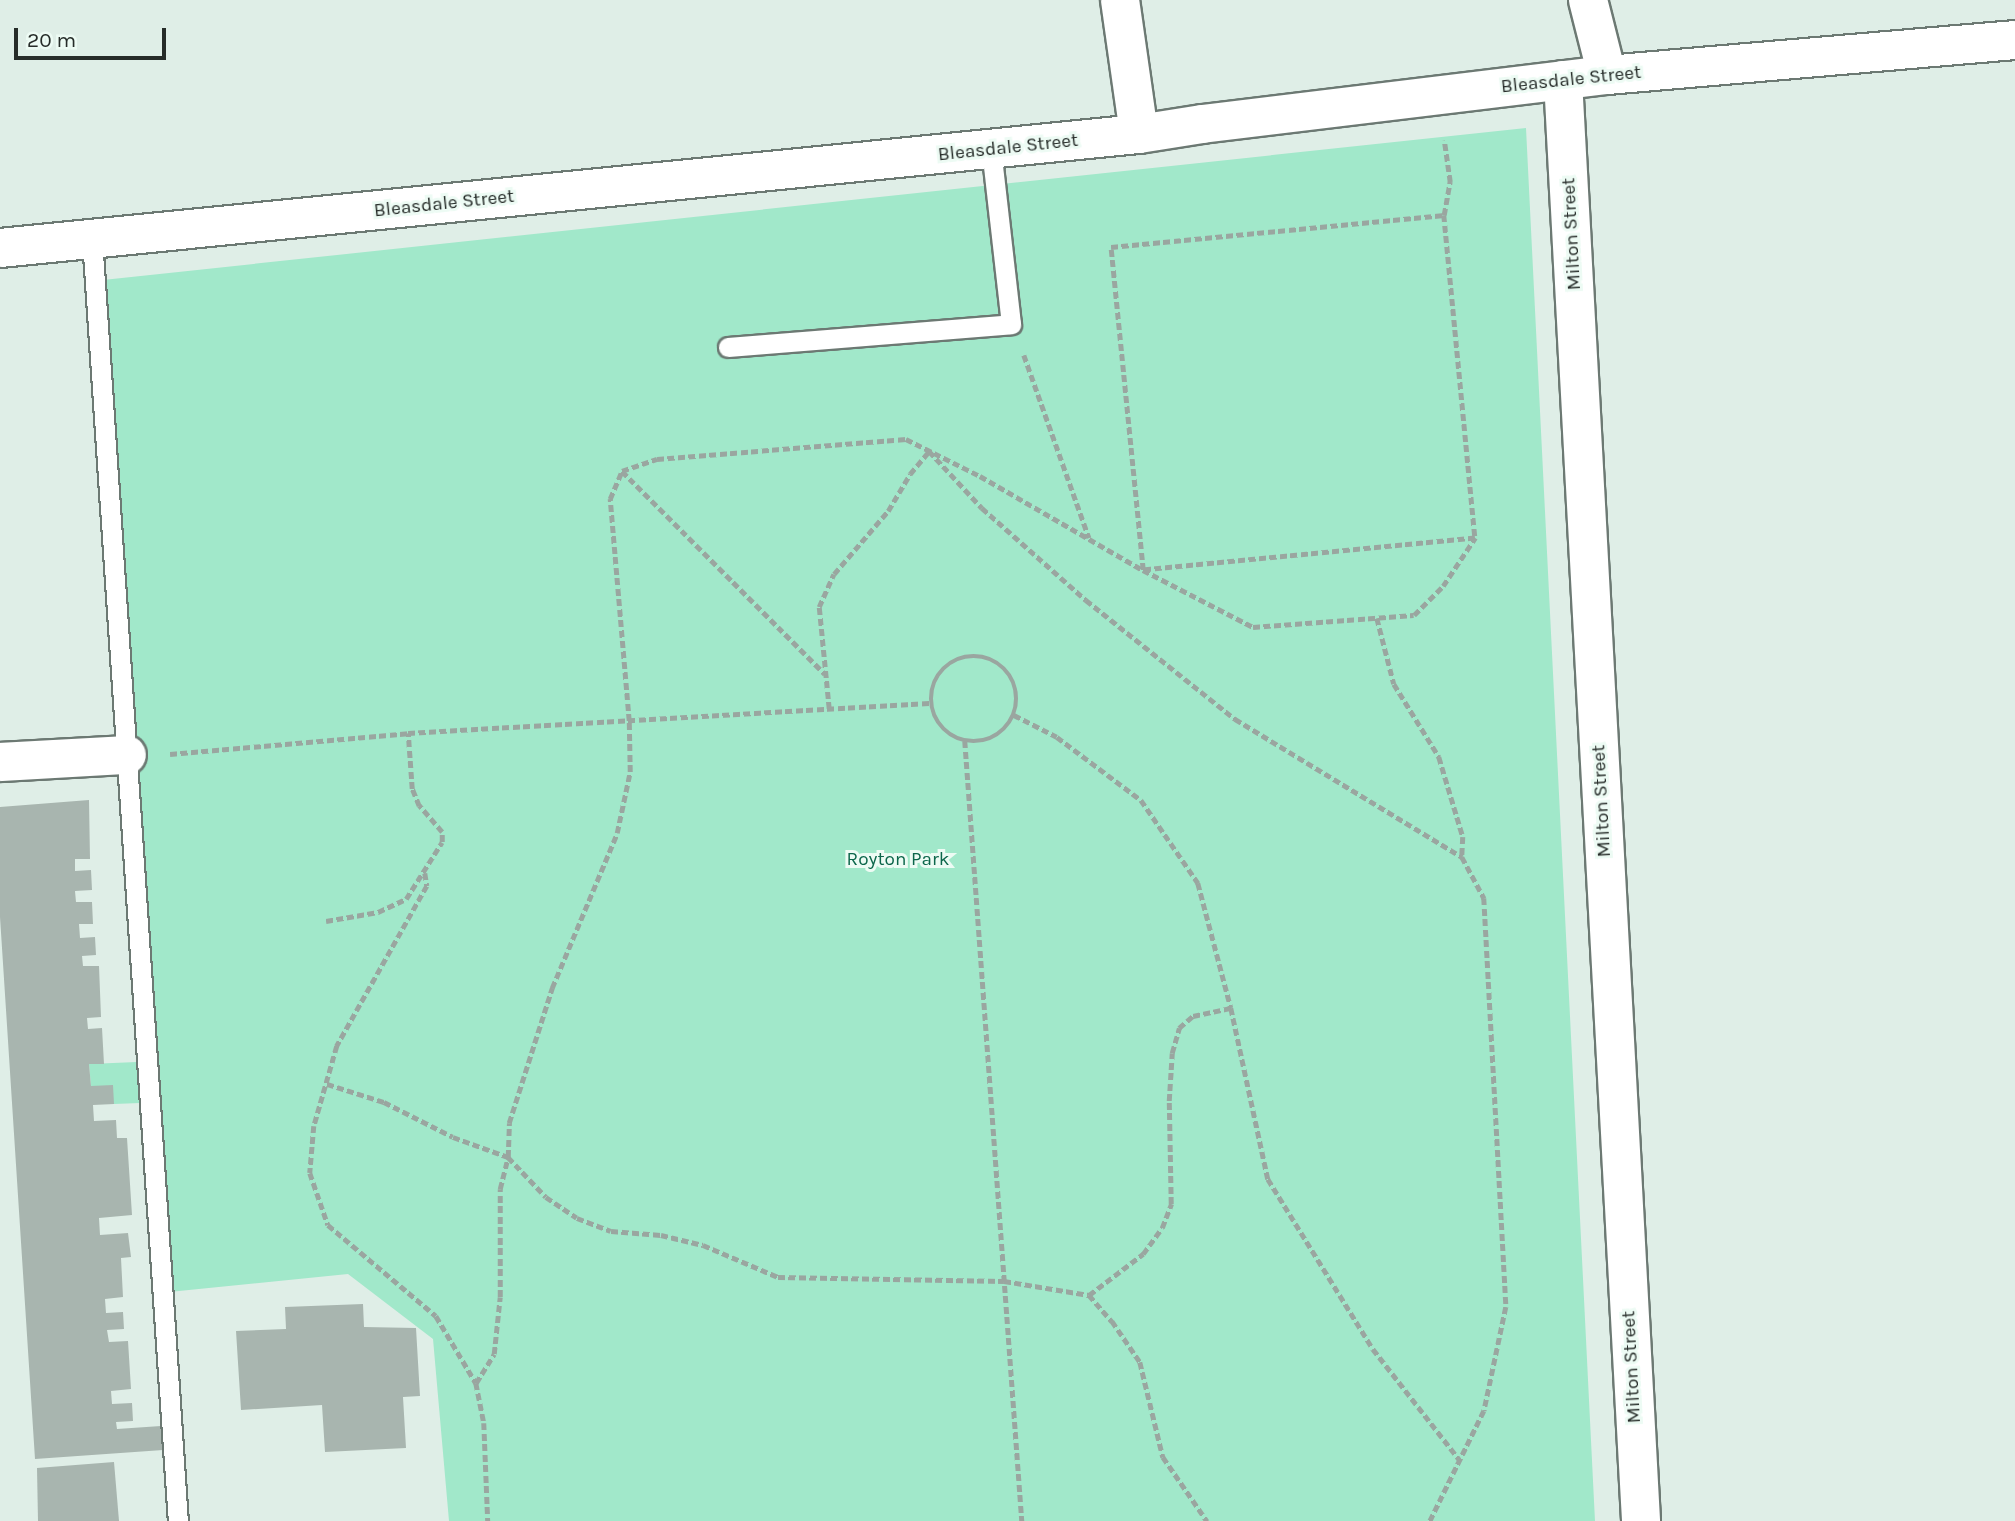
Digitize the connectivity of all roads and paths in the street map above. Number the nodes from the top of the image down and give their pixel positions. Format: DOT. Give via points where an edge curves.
graph roads {
  1 [pos="1120,0"];
  2 [pos="1588,0"];
  3 [pos="2015,40"];
  4 [pos="1607,75"];
  5 [pos="1563,80"];
  6 [pos="1438,96"];
  7 [pos="1139,134"];
  8 [pos="991,149"];
  9 [pos="1444,215"];
  10 [pos="92,238"];
  11 [pos="0,248"];
  12 [pos="1011,324"];
  13 [pos="728,347"];
  14 [pos="929,451"];
  15 [pos="622,471"];
  16 [pos="1475,538"];
  17 [pos="1089,539"];
  18 [pos="1143,570"];
  19 [pos="1377,618"];
  20 [pos="826,675"];
  21 [pos="929,703"];
  22 [pos="829,709"];
  23 [pos="1014,715"];
  24 [pos="629,720"];
  25 [pos="408,733"];
  26 [pos="965,741"];
  27 [pos="127,755"];
  28 [pos="0,762"];
  29 [pos="1462,857"];
  30 [pos="425,873"];
  31 [pos="326,921"];
  32 [pos="1231,1008"];
  33 [pos="327,1084"];
  34 [pos="508,1157"];
  35 [pos="1004,1281"];
  36 [pos="1088,1295"];
  37 [pos="475,1383"];
  38 [pos="1459,1459"];
  39 [pos="178,1521"];
  40 [pos="488,1521"];
  41 [pos="1022,1521"];
  42 [pos="1207,1521"];
  43 [pos="1430,1521"];
  44 [pos="1641,1521"];
  1 -- 7 [label="street"];
  2 -- 4 [label="street"];
  3 -- 4 [label="street, Bleasdale Street"];
  4 -- 5 [label="street, Bleasdale Street"];
  5 -- 6 [label="street, Bleasdale Street"];
  5 -- 44 [label="street, Milton Street"];
  6 -- 7 [label="street, Bleasdale Street"];
  6 -- 9 [label="path" via="1450,182"];
  7 -- 8 [label="street, Bleasdale Street"];
  8 -- 10 [label="street, Bleasdale Street"];
  8 -- 12 [label="lane"];
  9 -- 16 [label="path"];
  9 -- 18 [label="path" via="1111,247"];
  10 -- 11 [label="street, Bleasdale Street"];
  10 -- 27 [label="lane"];
  12 -- 13 [label="lane"];
  12 -- 17 [label="path" via="1040,393"];
  14 -- 15 [label="path" via="906,439 657,459"];
  14 -- 17 [label="path"];
  14 -- 20 [label="path" via="888,511 834,574 820,607"];
  14 -- 29 [label="path" via="982,508 1086,600 1235,719"];
  15 -- 20 [label="path"];
  15 -- 24 [label="path" via="610,499"];
  16 -- 18 [label="path"];
  16 -- 19 [label="path" via="1443,586 1414,615"];
  17 -- 18 [label="path"];
  18 -- 19 [label="path" via="1253,627"];
  19 -- 29 [label="path" via="1394,684 1439,757 1463,838"];
  20 -- 22 [label="path"];
  21 -- 22 [label="path"];
  21 -- 23 [label="path" via="933,685 952,662 982,657 1007,673 1017,700"];
  21 -- 26 [label="path" via="939,725"];
  22 -- 24 [label="path"];
  23 -- 26 [label="path" via="994,737"];
  23 -- 32 [label="path" via="1057,737 1141,800 1198,883"];
  24 -- 25 [label="path"];
  24 -- 34 [label="path" via="630,772 617,832 552,988 509,1123"];
  25 -- 27 [label="path"];
  25 -- 30 [label="path" via="412,789 419,806 442,832 442,842"];
  26 -- 35 [label="path"];
  27 -- 28 [label="street"];
  27 -- 39 [label="lane"];
  29 -- 38 [label="path" via="1484,898 1506,1307 1484,1411"];
  30 -- 31 [label="path" via="406,900 378,912"];
  30 -- 33 [label="path" via="427,886 337,1046"];
  32 -- 36 [label="path" via="1193,1016 1179,1028 1172,1053 1169,1101 1171,1204 1162,1228 1143,1254"];
  32 -- 38 [label="path" via="1268,1179 1373,1349"];
  33 -- 34 [label="path" via="384,1102 453,1137"];
  33 -- 37 [label="path" via="314,1126 310,1174 328,1225 436,1317"];
  34 -- 35 [label="path" via="546,1197 578,1218 611,1231 661,1235 703,1245 778,1277"];
  34 -- 37 [label="path" via="500,1189 500,1297 494,1354"];
  35 -- 36 [label="path"];
  35 -- 41 [label="path"];
  36 -- 42 [label="path" via="1140,1362 1163,1457"];
  37 -- 40 [label="path" via="484,1423"];
  38 -- 43 [label="path"];
}
